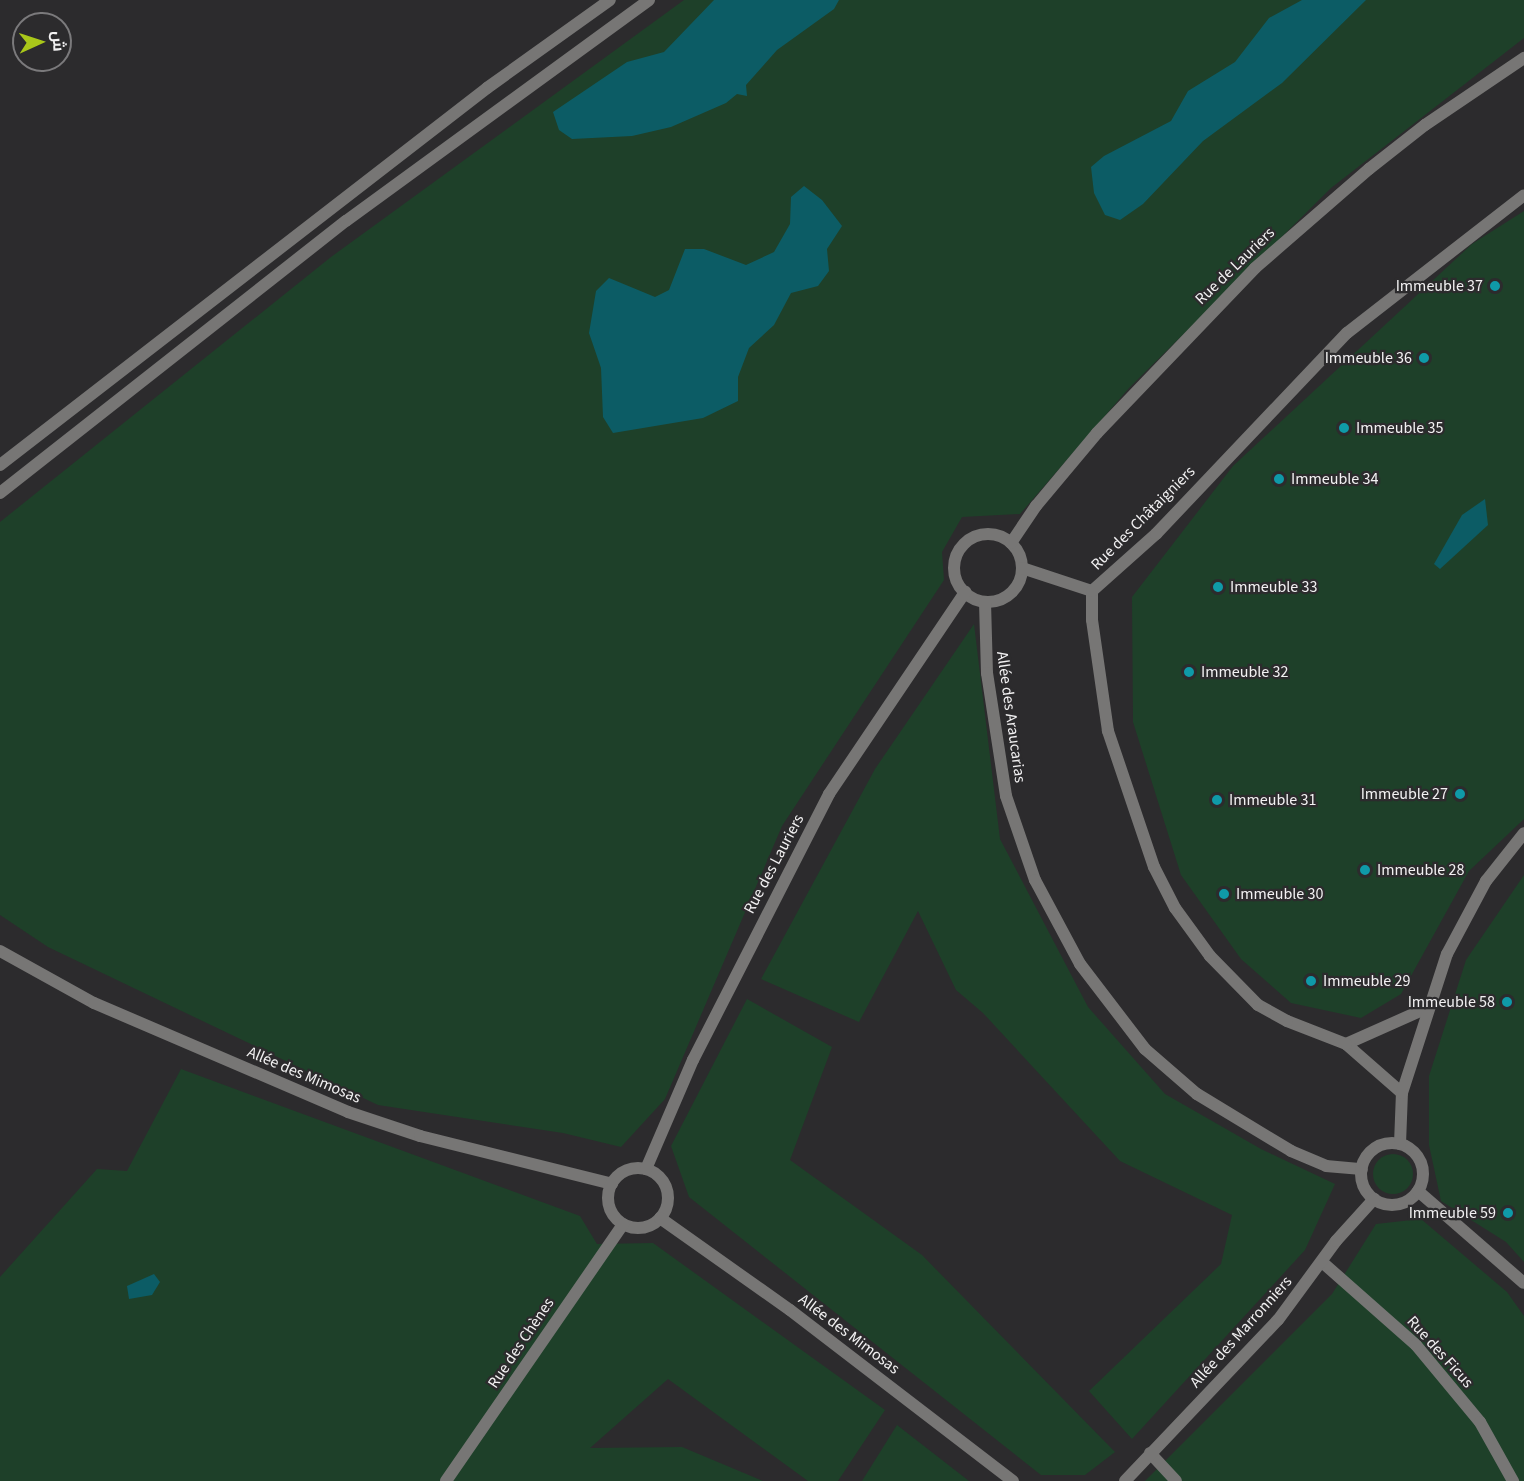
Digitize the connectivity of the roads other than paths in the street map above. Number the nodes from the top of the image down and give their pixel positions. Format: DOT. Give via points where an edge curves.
graph roads {
  1 [pos="610,0"];
  2 [pos="649,0"];
  3 [pos="1524,58"];
  4 [pos="1524,195"];
  5 [pos="0,465"];
  6 [pos="0,493"];
  7 [pos="1011,543"];
  8 [pos="1022,568"];
  9 [pos="1092,591"];
  10 [pos="965,592"];
  11 [pos="985,602"];
  12 [pos="1524,833"];
  13 [pos="0,951"];
  14 [pos="1427,1008"];
  15 [pos="1346,1044"];
  16 [pos="1402,1092"];
  17 [pos="1400,1144"];
  18 [pos="646,1169"];
  19 [pos="1362,1169"];
  20 [pos="612,1184"];
  21 [pos="1418,1191"];
  22 [pos="1374,1199"];
  23 [pos="660,1218"];
  24 [pos="623,1224"];
  25 [pos="1322,1262"];
  26 [pos="1524,1283"];
  27 [pos="1150,1453"];
  28 [pos="446,1481"];
  29 [pos="1013,1481"];
  30 [pos="1125,1481"];
  31 [pos="1176,1481"];
  32 [pos="1513,1481"];
  1 -- 5 [label="street" via="487,88"];
  2 -- 6 [label="street" via="346,221"];
  3 -- 7 [label="street, Rue de Lauriers" via="1368,169 1255,268 1097,433"];
  4 -- 9 [label="street, Rue des Châtaigniers" via="1347,333 1156,534"];
  7 -- 8 [label="street"];
  7 -- 10 [label="street" via="991,534 966,543 955,568"];
  8 -- 9 [label="street"];
  8 -- 11 [label="street" via="1013,591"];
  9 -- 15 [label="street, Rue des Châtaigniers" via="1092,620 1108,731 1128,797 1165,892 1210,956 1258,1005"];
  10 -- 11 [label="street"];
  10 -- 18 [label="street, Rue des Lauriers" via="829,794 703,1039"];
  11 -- 19 [label="street, Allée des Araucarias" via="988,682 1006,796 1035,880 1090,980 1145,1049 1197,1094 1291,1151 1326,1166"];
  12 -- 14 [label="street" via="1495,869 1461,926"];
  13 -- 20 [label="street, Allée des Mimosas" via="94,1003 348,1112 420,1136"];
  14 -- 15 [label="street"];
  14 -- 16 [label="street"];
  15 -- 16 [label="street, Rue des Châtaigniers"];
  16 -- 17 [label="street"];
  17 -- 19 [label="street" via="1375,1148"];
  17 -- 21 [label="street" via="1420,1160 1423,1176"];
  18 -- 20 [label="street" via="624,1171"];
  18 -- 23 [label="street" via="658,1176 666,1188 667,1205"];
  19 -- 22 [label="street" via="1363,1182"];
  20 -- 24 [label="street" via="609,1204"];
  21 -- 22 [label="street" via="1401,1204"];
  21 -- 26 [label="street"];
  22 -- 25 [label="street, Allée des Marronniers"];
  23 -- 24 [label="street" via="642,1227"];
  23 -- 29 [label="street, Allée des Mimosas" via="799,1317"];
  24 -- 28 [label="street, Rue des Chènes"];
  25 -- 27 [label="street, Allée des Marronniers" via="1278,1320"];
  25 -- 32 [label="street, Rue des Ficus" via="1416,1345 1480,1422"];
  27 -- 30 [label="street, Allée des Marronniers"];
  27 -- 31 [label="street"];
}
